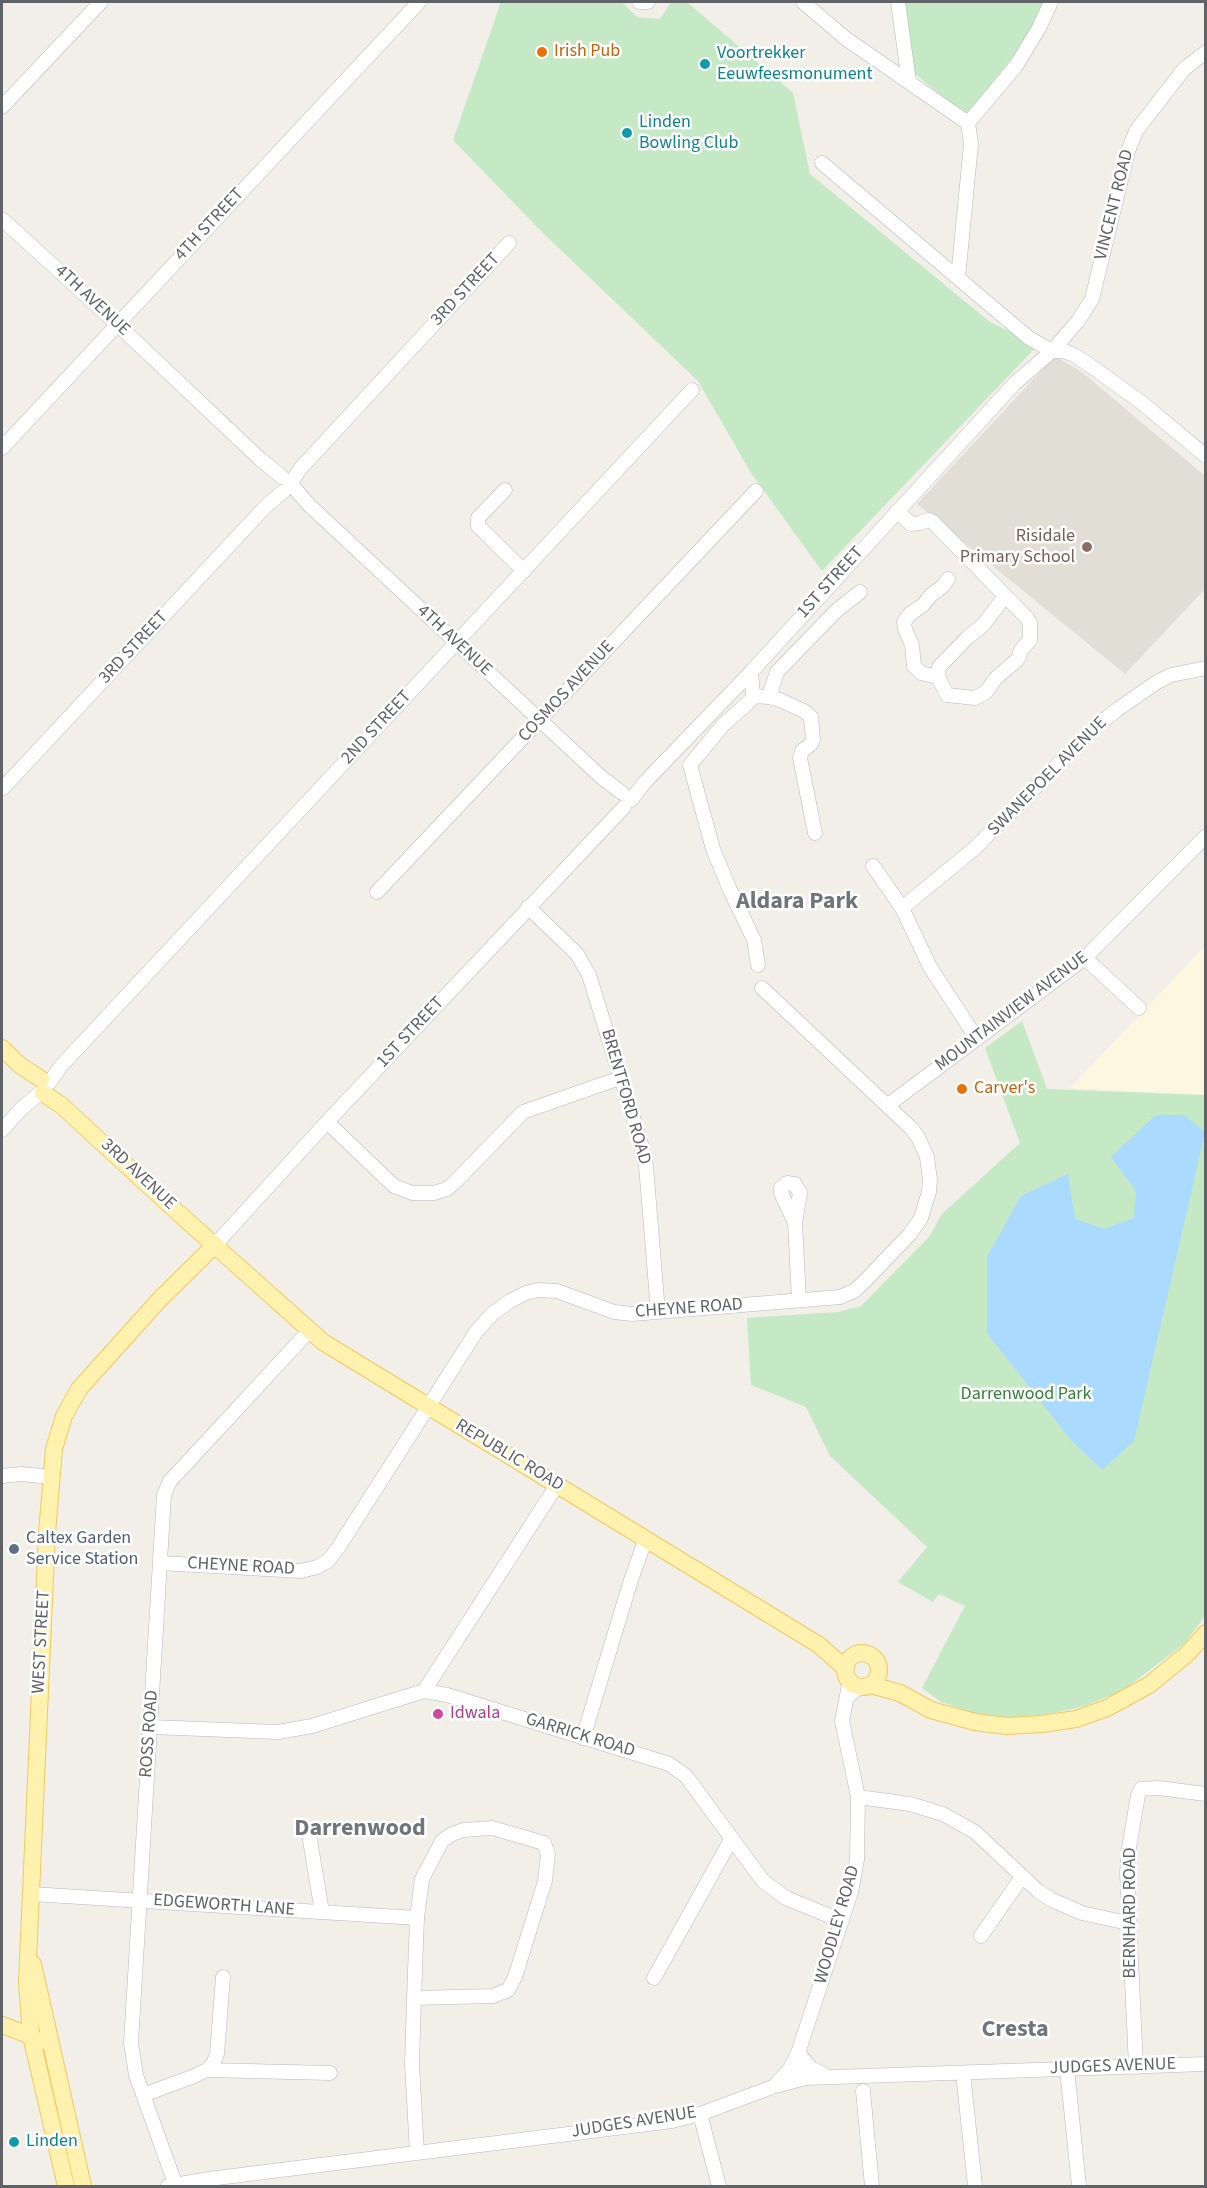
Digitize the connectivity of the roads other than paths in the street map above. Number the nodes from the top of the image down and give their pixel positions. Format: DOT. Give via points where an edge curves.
graph roads {
  1 [pos="100,2"];
  2 [pos="419,2"];
  3 [pos="802,2"];
  4 [pos="898,2"];
  5 [pos="1051,2"];
  6 [pos="1206,52"];
  7 [pos="909,82"];
  8 [pos="2,107"];
  9 [pos="968,123"];
  10 [pos="822,163"];
  11 [pos="2,219"];
  12 [pos="509,243"];
  13 [pos="958,278"];
  14 [pos="117,324"];
  15 [pos="1056,346"];
  16 [pos="692,390"];
  17 [pos="2,448"];
  18 [pos="1206,456"];
  19 [pos="285,484"];
  20 [pos="505,490"];
  21 [pos="756,491"];
  22 [pos="897,512"];
  23 [pos="524,570"];
  24 [pos="948,579"];
  25 [pos="860,592"];
  26 [pos="1005,596"];
  27 [pos="456,642"];
  28 [pos="1206,668"];
  29 [pos="751,672"];
  30 [pos="938,676"];
  31 [pos="753,696"];
  32 [pos="769,697"];
  33 [pos="541,721"];
  34 [pos="2,789"];
  35 [pos="623,798"];
  36 [pos="815,832"];
  37 [pos="1206,836"];
  38 [pos="873,866"];
  39 [pos="377,892"];
  40 [pos="528,907"];
  41 [pos="902,908"];
  42 [pos="1085,958"];
  43 [pos="758,965"];
  44 [pos="762,988"];
  45 [pos="1139,1008"];
  46 [pos="977,1039"];
  47 [pos="2,1048"];
  48 [pos="620,1078"];
  49 [pos="42,1086"];
  50 [pos="888,1105"];
  51 [pos="327,1122"];
  52 [pos="2,1130"];
  53 [pos="795,1223"];
  54 [pos="215,1245"];
  55 [pos="799,1300"];
  56 [pos="658,1312"];
  57 [pos="309,1331"];
  58 [pos="429,1407"];
  59 [pos="2,1476"];
  60 [pos="51,1477"];
  61 [pos="557,1485"];
  62 [pos="646,1538"];
  63 [pos="160,1563"];
  64 [pos="1206,1633"];
  65 [pos="819,1645"];
  66 [pos="856,1654"];
  67 [pos="859,1681"];
  68 [pos="424,1691"];
  69 [pos="151,1727"];
  70 [pos="583,1738"];
  71 [pos="1206,1794"];
  72 [pos="858,1797"];
  73 [pos="732,1838"];
  74 [pos="310,1840"];
  75 [pos="1022,1877"];
  76 [pos="31,1894"];
  77 [pos="139,1900"];
  78 [pos="322,1912"];
  79 [pos="417,1918"];
  80 [pos="842,1921"];
  81 [pos="1128,1923"];
  82 [pos="981,1936"];
  83 [pos="30,1955"];
  84 [pos="223,1977"];
  85 [pos="654,1978"];
  86 [pos="414,1998"];
  87 [pos="2,2025"];
  88 [pos="31,2036"];
  89 [pos="53,2051"];
  90 [pos="798,2053"];
  91 [pos="1206,2064"];
  92 [pos="1136,2067"];
  93 [pos="1067,2069"];
  94 [pos="207,2070"];
  95 [pos="330,2073"];
  96 [pos="963,2073"];
  97 [pos="826,2076"];
  98 [pos="798,2079"];
  99 [pos="775,2086"];
  100 [pos="863,2091"];
  101 [pos="143,2095"];
  102 [pos="700,2114"];
  103 [pos="417,2153"];
  104 [pos="78,2165"];
  105 [pos="173,2186"];
  106 [pos="66,2187"];
  107 [pos="83,2187"];
  108 [pos="96,2187"];
  109 [pos="719,2187"];
  110 [pos="872,2187"];
  111 [pos="975,2187"];
  112 [pos="1079,2187"];
  1 -- 8 [label="street"];
  2 -- 14 [label="street, 4TH STREET"];
  3 -- 7 [label="street" via="845,38"];
  4 -- 7 [label="street"];
  5 -- 9 [label="street" via="1016,66"];
  6 -- 15 [label="street, VINCENT ROAD" via="1184,69 1136,131 1092,299"];
  7 -- 9 [label="street"];
  9 -- 13 [label="street" via="971,144"];
  10 -- 13 [label="street"];
  11 -- 14 [label="street, 4TH AVENUE"];
  12 -- 19 [label="street, 3RD STREET"];
  13 -- 15 [label="street" via="1022,331"];
  14 -- 17 [label="street, 4TH STREET"];
  14 -- 19 [label="street, 4TH AVENUE"];
  15 -- 18 [label="street" via="1114,381"];
  15 -- 22 [label="street, 1ST STREET" via="1016,383"];
  16 -- 23 [label="street, 2ND STREET"];
  19 -- 27 [label="street, 4TH AVENUE"];
  19 -- 34 [label="street, 3RD STREET"];
  20 -- 23 [label="street" via="478,518 478,526"];
  21 -- 33 [label="street, COSMOS AVENUE"];
  22 -- 26 [label="street" via="911,524 930,520"];
  22 -- 29 [label="street, 1ST STREET"];
  23 -- 27 [label="street, 2ND STREET"];
  24 -- 30 [label="street" via="904,620 914,666 921,673"];
  25 -- 32 [label="street" via="777,672"];
  26 -- 30 [label="street" via="984,624 942,663"];
  26 -- 30 [label="street" via="1027,618 1031,628 1030,640 1016,662 975,698 947,695"];
  27 -- 33 [label="street, 4TH AVENUE"];
  27 -- 49 [label="street, 2ND STREET"];
  28 -- 41 [label="street, SWANEPOEL AVENUE" via="1171,675 1118,709 1093,729 974,849"];
  29 -- 31 [label="street"];
  29 -- 35 [label="street, 1ST STREET" via="645,782"];
  31 -- 32 [label="street"];
  31 -- 43 [label="street" via="690,765 714,849 757,947"];
  32 -- 36 [label="street" via="808,714 813,721 813,739 800,758"];
  33 -- 35 [label="street, 4TH AVENUE"];
  33 -- 39 [label="street, COSMOS AVENUE"];
  35 -- 40 [label="street, 1ST STREET" via="608,822"];
  37 -- 42 [label="street, MOUNTAINVIEW AVENUE"];
  38 -- 41 [label="street"];
  40 -- 48 [label="street, BRENTFORD ROAD" via="581,959"];
  40 -- 51 [label="street, 1ST STREET"];
  41 -- 46 [label="street" via="930,967"];
  42 -- 45 [label="street"];
  42 -- 46 [label="street, MOUNTAINVIEW AVENUE"];
  44 -- 50 [label="street, CHEYNE ROAD"];
  46 -- 50 [label="street, MOUNTAINVIEW AVENUE"];
  47 -- 49 [label="main road, 3RD AVENUE"];
  48 -- 51 [label="street" via="523,1112 454,1183 434,1193 412,1193 394,1186"];
  48 -- 56 [label="street, BRENTFORD ROAD" via="646,1166"];
  49 -- 52 [label="street, 2ND STREET"];
  49 -- 54 [label="main road, 3RD AVENUE"];
  50 -- 55 [label="street, CHEYNE ROAD" via="918,1137 927,1157 929,1192 921,1218 854,1291 840,1297"];
  51 -- 54 [label="street, 1ST STREET"];
  53 -- 55 [label="street"];
  54 -- 57 [label="main road, REPUBLIC ROAD"];
  54 -- 60 [label="main road, WEST STREET" via="160,1299 75,1394 58,1434"];
  55 -- 56 [label="street, CHEYNE ROAD"];
  56 -- 58 [label="street, CHEYNE ROAD" via="620,1313 557,1290 526,1293 492,1314 476,1332"];
  57 -- 58 [label="main road, REPUBLIC ROAD" via="346,1358"];
  57 -- 63 [label="street, ROSS ROAD" via="170,1481 162,1508"];
  58 -- 61 [label="main road, REPUBLIC ROAD"];
  58 -- 63 [label="street, CHEYNE ROAD" via="338,1548 322,1564 301,1571"];
  59 -- 60 [label="street"];
  60 -- 76 [label="main road, WEST STREET"];
  61 -- 62 [label="main road, REPUBLIC ROAD"];
  61 -- 68 [label="street"];
  62 -- 65 [label="main road, REPUBLIC ROAD"];
  62 -- 70 [label="street"];
  63 -- 69 [label="street, ROSS ROAD"];
  64 -- 67 [label="main road, REPUBLIC ROAD" via="1149,1685 1107,1708 1076,1719 1042,1724 1007,1726 975,1722 931,1710 900,1693"];
  65 -- 66 [label="main road, REPUBLIC ROAD"];
  65 -- 67 [label="main road, REPUBLIC ROAD"];
  66 -- 67 [label="main road" via="849,1659"];
  66 -- 67 [label="main road, REPUBLIC ROAD" via="867,1653 877,1661"];
  67 -- 72 [label="street, WOODLEY ROAD" via="842,1721"];
  68 -- 69 [label="street, GARRICK ROAD" via="312,1726 278,1732"];
  68 -- 70 [label="street, GARRICK ROAD"];
  69 -- 77 [label="street, ROSS ROAD"];
  70 -- 73 [label="street, GARRICK ROAD" via="678,1770"];
  71 -- 81 [label="street, BERNHARD ROAD" via="1141,1789 1127,1864"];
  72 -- 75 [label="street" via="910,1804 943,1814 975,1833"];
  72 -- 80 [label="street, WOODLEY ROAD" via="857,1860"];
  73 -- 80 [label="street, GARRICK ROAD" via="757,1875 773,1890 805,1908"];
  73 -- 85 [label="street"];
  74 -- 78 [label="street"];
  75 -- 81 [label="street" via="1067,1908"];
  75 -- 82 [label="street"];
  76 -- 77 [label="street, EDGEWORTH LANE"];
  76 -- 83 [label="main road, WEST STREET"];
  77 -- 78 [label="street, EDGEWORTH LANE"];
  77 -- 101 [label="street, ROSS ROAD" via="131,2043 132,2062"];
  78 -- 79 [label="street, EDGEWORTH LANE"];
  79 -- 86 [label="street"];
  79 -- 86 [label="street" via="422,1879 447,1837 470,1828 492,1828 541,1841 547,1847 544,1881 508,1990 493,1996"];
  80 -- 90 [label="street, WOODLEY ROAD"];
  81 -- 92 [label="street, BERNHARD ROAD"];
  83 -- 88 [label="main road, WEST STREET" via="27,1983"];
  83 -- 89 [label="main road, WEST STREET"];
  84 -- 94 [label="street" via="217,2054"];
  86 -- 103 [label="street" via="412,2089"];
  87 -- 88 [label="main road"];
  88 -- 89 [label="main road"];
  88 -- 106 [label="main road, WEST STREET"];
  89 -- 104 [label="main road, WEST STREET"];
  90 -- 97 [label="street" via="811,2068"];
  90 -- 98 [label="street, WOODLEY ROAD"];
  90 -- 99 [label="street"];
  91 -- 92 [label="street, JUDGES AVENUE"];
  92 -- 93 [label="street, JUDGES AVENUE"];
  93 -- 96 [label="street, JUDGES AVENUE"];
  93 -- 112 [label="street"];
  94 -- 95 [label="street"];
  94 -- 101 [label="street"];
  96 -- 97 [label="street, JUDGES AVENUE"];
  96 -- 111 [label="street"];
  97 -- 98 [label="street, JUDGES AVENUE"];
  98 -- 99 [label="street, JUDGES AVENUE"];
  99 -- 102 [label="street, JUDGES AVENUE"];
  100 -- 110 [label="street"];
  101 -- 105 [label="street, ROSS ROAD"];
  102 -- 103 [label="street, JUDGES AVENUE"];
  102 -- 109 [label="street"];
  103 -- 105 [label="street, JUDGES AVENUE"];
  104 -- 107 [label="main road, WEST STREET"];
  104 -- 108 [label="main road"];
}
